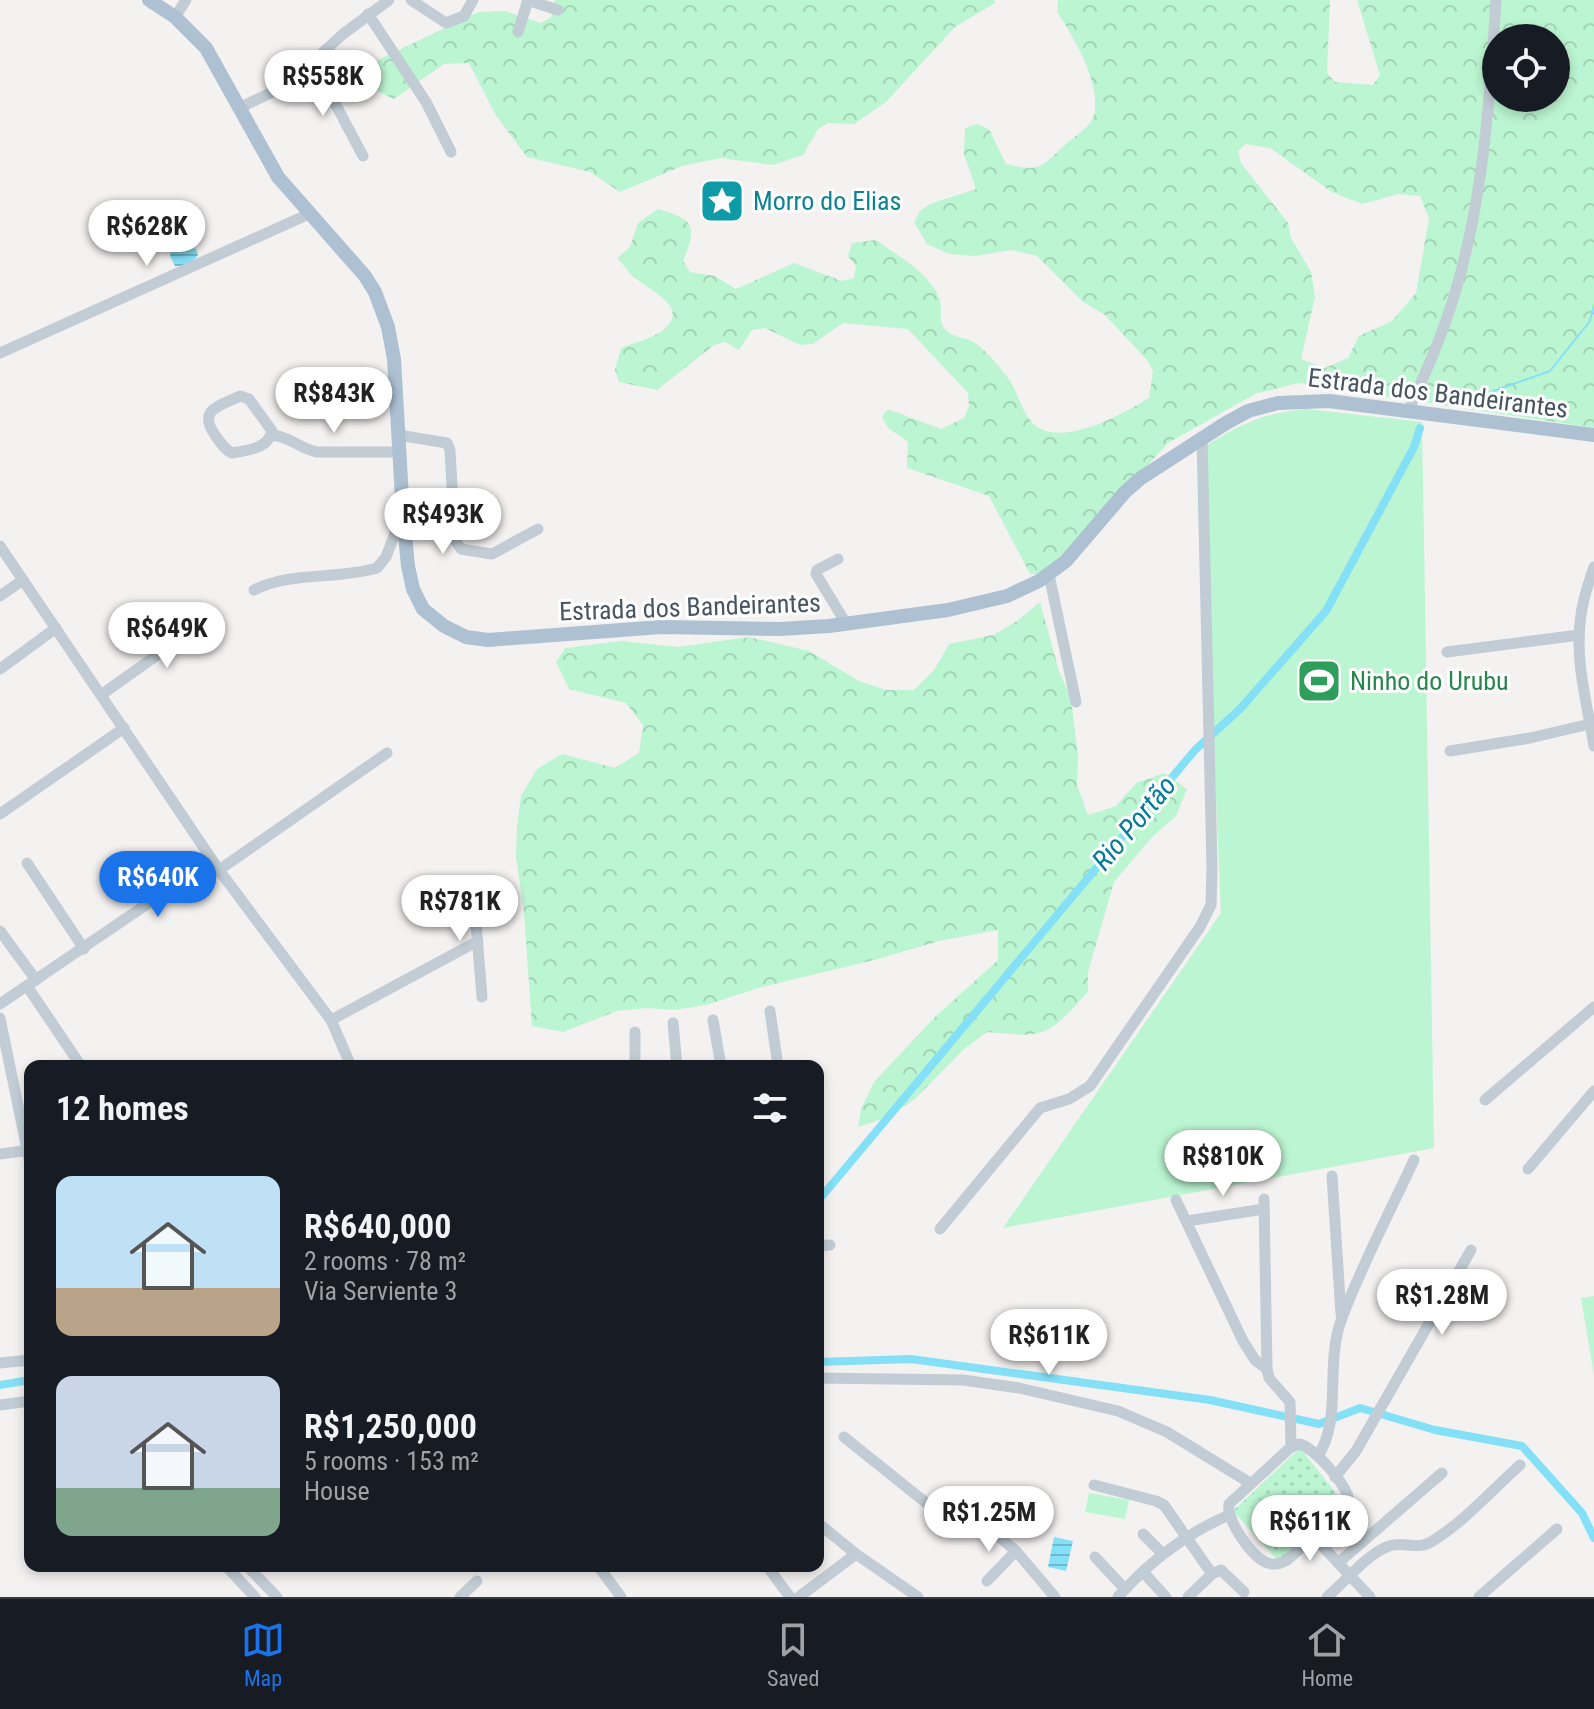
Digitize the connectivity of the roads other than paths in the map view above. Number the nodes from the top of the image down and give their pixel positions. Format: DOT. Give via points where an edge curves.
graph roads {
  1 [pos="149,0"];
  2 [pos="186,0"];
  3 [pos="389,0"];
  4 [pos="411,0"];
  5 [pos="473,0"];
  6 [pos="528,0"];
  7 [pos="1496,0"];
  8 [pos="174,10"];
  9 [pos="558,10"];
  10 [pos="368,14"];
  11 [pos="518,32"];
  12 [pos="313,62"];
  13 [pos="239,108"];
  14 [pos="451,152"];
  15 [pos="363,156"];
  16 [pos="309,214"];
  17 [pos="0,353"];
  18 [pos="1408,411"];
  19 [pos="271,435"];
  20 [pos="398,435"];
  21 [pos="1594,435"];
  22 [pos="1202,437"];
  23 [pos="399,452"];
  24 [pos="403,515"];
  25 [pos="538,529"];
  26 [pos="0,546"];
  27 [pos="838,559"];
  28 [pos="1594,567"];
  29 [pos="1049,575"];
  30 [pos="23,580"];
  31 [pos="254,590"];
  32 [pos="0,596"];
  33 [pos="212,616"];
  34 [pos="847,625"];
  35 [pos="56,628"];
  36 [pos="1579,635"];
  37 [pos="1447,652"];
  38 [pos="0,669"];
  39 [pos="101,695"];
  40 [pos="1076,702"];
  41 [pos="1590,724"];
  42 [pos="124,728"];
  43 [pos="1594,746"];
  44 [pos="1450,751"];
  45 [pos="387,753"];
  46 [pos="0,814"];
  47 [pos="27,863"];
  48 [pos="216,865"];
  49 [pos="473,887"];
  50 [pos="0,931"];
  51 [pos="478,941"];
  52 [pos="84,949"];
  53 [pos="32,983"];
  54 [pos="482,997"];
  55 [pos="0,1004"];
  56 [pos="1594,1007"];
  57 [pos="770,1011"];
  58 [pos="0,1018"];
  59 [pos="331,1020"];
  60 [pos="713,1020"];
  61 [pos="673,1023"];
  62 [pos="635,1032"];
  63 [pos="77,1060"];
  64 [pos="348,1060"];
  65 [pos="635,1060"];
  66 [pos="676,1060"];
  67 [pos="720,1060"];
  68 [pos="777,1060"];
  69 [pos="1594,1091"];
  70 [pos="1485,1100"];
  71 [pos="19,1108"];
  72 [pos="24,1113"];
  73 [pos="24,1129"];
  74 [pos="24,1151"];
  75 [pos="0,1154"];
  76 [pos="1414,1160"];
  77 [pos="1528,1169"];
  78 [pos="1332,1176"];
  79 [pos="1176,1200"];
  80 [pos="1187,1221"];
  81 [pos="940,1229"];
  82 [pos="1471,1250"];
  83 [pos="1341,1318"];
  84 [pos="0,1357"];
  85 [pos="24,1361"];
  86 [pos="0,1363"];
  87 [pos="1267,1369"];
  88 [pos="824,1378"];
  89 [pos="24,1402"];
  90 [pos="0,1405"];
  91 [pos="844,1437"];
  92 [pos="1291,1447"];
  93 [pos="1318,1456"];
  94 [pos="1520,1465"];
  95 [pos="1442,1473"];
  96 [pos="1335,1477"];
  97 [pos="1250,1483"];
  98 [pos="1094,1485"];
  99 [pos="1229,1515"];
  100 [pos="824,1528"];
  101 [pos="1557,1529"];
  102 [pos="1143,1534"];
  103 [pos="1187,1536"];
  104 [pos="1313,1536"];
  105 [pos="1016,1551"];
  106 [pos="1162,1553"];
  107 [pos="856,1554"];
  108 [pos="1095,1557"];
  109 [pos="1338,1563"];
  110 [pos="232,1572"];
  111 [pos="253,1572"];
  112 [pos="602,1572"];
  113 [pos="771,1572"];
  114 [pos="1143,1572"];
  115 [pos="1212,1574"];
  116 [pos="1350,1576"];
  117 [pos="477,1581"];
  118 [pos="987,1581"];
  119 [pos="1244,1592"];
  120 [pos="1121,1593"];
  121 [pos="615,1595"];
  122 [pos="255,1597"];
  123 [pos="277,1597"];
  124 [pos="460,1597"];
  125 [pos="790,1597"];
  126 [pos="799,1597"];
  127 [pos="918,1597"];
  128 [pos="1055,1597"];
  129 [pos="1166,1597"];
  130 [pos="1188,1597"];
  131 [pos="1327,1597"];
  132 [pos="1370,1597"];
  133 [pos="1479,1597"];
  1 -- 8 [label="main road, Estrada dos Bandeirantes"];
  2 -- 8 [label="street"];
  3 -- 10 [label="street"];
  4 -- 5 [label="street" via="446,23 464,16"];
  6 -- 9 [label="street"];
  6 -- 11 [label="street"];
  7 -- 18 [label="street" via="1489,99 1470,229 1441,334"];
  8 -- 13 [label="main road, Estrada dos Bandeirantes" via="219,66"];
  10 -- 12 [label="street"];
  10 -- 14 [label="street" via="426,102"];
  12 -- 13 [label="street" via="287,85"];
  12 -- 15 [label="street"];
  13 -- 16 [label="main road, Estrada dos Bandeirantes" via="278,177"];
  16 -- 17 [label="street"];
  16 -- 20 [label="main road, Estrada dos Bandeirantes" via="365,276 379,300 394,359"];
  18 -- 21 [label="main road, Estrada dos Bandeirantes"];
  18 -- 22 [label="main road, Estrada dos Bandeirantes" via="1291,400 1248,411"];
  19 -- 19 [label="street" via="244,397 211,410 207,418 228,452 258,447"];
  19 -- 23 [label="street" via="291,438 317,452"];
  20 -- 23 [label="main road, Estrada dos Bandeirantes"];
  20 -- 25 [label="street" via="447,443 455,540 461,549 492,554"];
  22 -- 29 [label="main road, Estrada dos Bandeirantes" via="1125,492"];
  22 -- 81 [label="street" via="1211,905 1090,1086 1040,1108"];
  23 -- 24 [label="main road, Estrada dos Bandeirantes"];
  24 -- 31 [label="street" via="377,568 278,579"];
  24 -- 34 [label="main road, Estrada dos Bandeirantes" via="417,600 434,619 466,637 503,640 661,627"];
  26 -- 30 [label="street"];
  27 -- 34 [label="street" via="817,570 817,576"];
  28 -- 36 [label="street"];
  29 -- 34 [label="main road, Estrada dos Bandeirantes" via="990,601"];
  29 -- 40 [label="street"];
  30 -- 32 [label="street"];
  30 -- 35 [label="street"];
  33 -- 39 [label="street"];
  35 -- 38 [label="street"];
  35 -- 39 [label="street"];
  36 -- 37 [label="street"];
  36 -- 41 [label="street"];
  39 -- 42 [label="street"];
  41 -- 43 [label="street"];
  41 -- 44 [label="street"];
  42 -- 46 [label="street"];
  42 -- 48 [label="street"];
  45 -- 48 [label="street"];
  47 -- 52 [label="street"];
  48 -- 52 [label="street"];
  48 -- 59 [label="street"];
  49 -- 51 [label="street"];
  50 -- 53 [label="street"];
  51 -- 54 [label="street"];
  51 -- 59 [label="street"];
  52 -- 53 [label="street"];
  53 -- 55 [label="street"];
  53 -- 63 [label="street"];
  56 -- 70 [label="street"];
  57 -- 68 [label="street"];
  58 -- 71 [label="street"];
  59 -- 64 [label="street"];
  60 -- 67 [label="street"];
  61 -- 66 [label="street"];
  62 -- 65 [label="street"];
  69 -- 77 [label="street"];
  71 -- 72 [label="street"];
  71 -- 73 [label="street"];
  74 -- 75 [label="street"];
  76 -- 83 [label="street"];
  78 -- 83 [label="street"];
  79 -- 80 [label="street"];
  80 -- 87 [label="street" via="1243,1341"];
  80 -- 87 [label="street" via="1264,1204"];
  82 -- 96 [label="street" via="1356,1451"];
  83 -- 93 [label="street" via="1332,1358 1330,1432"];
  84 -- 86 [label="street"];
  85 -- 86 [label="street"];
  87 -- 92 [label="street" via="1273,1384 1289,1398"];
  88 -- 97 [label="street" via="963,1380 1118,1411 1167,1432"];
  89 -- 90 [label="street"];
  91 -- 105 [label="street" via="945,1518 998,1536"];
  92 -- 93 [label="street" via="1305,1445"];
  92 -- 97 [label="street"];
  93 -- 96 [label="street"];
  94 -- 116 [label="street" via="1430,1542 1389,1546"];
  95 -- 109 [label="street"];
  96 -- 104 [label="street" via="1349,1496 1348,1505"];
  97 -- 99 [label="street" via="1229,1504"];
  98 -- 103 [label="street" via="1156,1501"];
  99 -- 103 [label="street"];
  99 -- 104 [label="street" via="1256,1555 1269,1564 1287,1560"];
  100 -- 107 [label="street"];
  101 -- 133 [label="street"];
  102 -- 106 [label="street"];
  103 -- 106 [label="street"];
  103 -- 115 [label="street"];
  104 -- 109 [label="street"];
  105 -- 118 [label="street"];
  105 -- 128 [label="street"];
  106 -- 114 [label="street"];
  107 -- 126 [label="street"];
  107 -- 127 [label="street"];
  108 -- 120 [label="street"];
  109 -- 116 [label="street"];
  110 -- 122 [label="street"];
  111 -- 123 [label="street"];
  112 -- 121 [label="street"];
  113 -- 125 [label="street"];
  114 -- 120 [label="street"];
  114 -- 129 [label="street"];
  115 -- 119 [label="street" via="1224,1571"];
  115 -- 130 [label="street"];
  116 -- 131 [label="street"];
  116 -- 132 [label="street"];
  117 -- 124 [label="street"];
}
